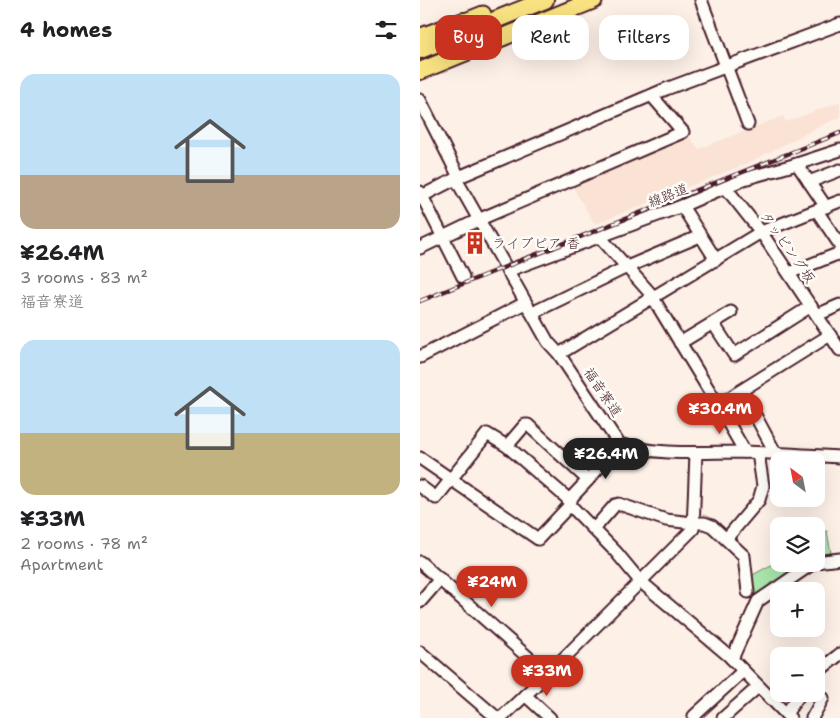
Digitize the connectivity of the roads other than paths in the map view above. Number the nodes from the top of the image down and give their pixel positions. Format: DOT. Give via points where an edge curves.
graph roads {
  1 [pos="519,0"];
  2 [pos="545,0"];
  3 [pos="570,0"];
  4 [pos="594,0"];
  5 [pos="701,0"];
  6 [pos="840,24"];
  7 [pos="502,37"];
  8 [pos="421,39"];
  9 [pos="420,59"];
  10 [pos="439,60"];
  11 [pos="447,60"];
  12 [pos="726,65"];
  13 [pos="420,67"];
  14 [pos="420,71"];
  15 [pos="652,96"];
  16 [pos="420,100"];
  17 [pos="748,124"];
  18 [pos="840,150"];
  19 [pos="797,164"];
  20 [pos="840,170"];
  21 [pos="457,178"];
  22 [pos="809,182"];
  23 [pos="726,188"];
  24 [pos="421,195"];
  25 [pos="840,201"];
  26 [pos="682,206"];
  27 [pos="821,209"];
  28 [pos="478,220"];
  29 [pos="761,232"];
  30 [pos="700,236"];
  31 [pos="443,237"];
  32 [pos="600,237"];
  33 [pos="840,245"];
  34 [pos="420,248"];
  35 [pos="840,253"];
  36 [pos="716,260"];
  37 [pos="627,267"];
  38 [pos="507,271"];
  39 [pos="789,273"];
  40 [pos="463,276"];
  41 [pos="652,298"];
  42 [pos="840,305"];
  43 [pos="529,308"];
  44 [pos="814,310"];
  45 [pos="731,312"];
  46 [pos="713,323"];
  47 [pos="830,335"];
  48 [pos="680,343"];
  49 [pos="840,350"];
  50 [pos="559,354"];
  51 [pos="420,356"];
  52 [pos="742,391"];
  53 [pos="718,405"];
  54 [pos="619,444"];
  55 [pos="507,446"];
  56 [pos="745,452"];
  57 [pos="775,452"];
  58 [pos="758,453"];
  59 [pos="696,454"];
  60 [pos="770,454"];
  61 [pos="825,456"];
  62 [pos="840,457"];
  63 [pos="420,458"];
  64 [pos="451,480"];
  65 [pos="588,480"];
  66 [pos="420,486"];
  67 [pos="570,505"];
  68 [pos="693,523"];
  69 [pos="594,529"];
  70 [pos="726,539"];
  71 [pos="840,559"];
  72 [pos="825,561"];
  73 [pos="420,562"];
  74 [pos="800,572"];
  75 [pos="440,580"];
  76 [pos="640,581"];
  77 [pos="748,592"];
  78 [pos="420,602"];
  79 [pos="420,652"];
  80 [pos="840,654"];
  81 [pos="732,659"];
  82 [pos="825,666"];
  83 [pos="743,671"];
  84 [pos="547,674"];
  85 [pos="758,687"];
  86 [pos="526,696"];
  87 [pos="796,702"];
  88 [pos="821,702"];
  89 [pos="788,716"];
  90 [pos="497,718"];
  91 [pos="501,718"];
  92 [pos="550,718"];
  93 [pos="695,718"];
  94 [pos="724,718"];
  95 [pos="812,718"];
  1 -- 8 [label="highway"];
  2 -- 8 [label="highway"];
  3 -- 9 [label="highway"];
  4 -- 7 [label="highway"];
  5 -- 12 [label="street"];
  6 -- 12 [label="street"];
  10 -- 13 [label="main road"];
  11 -- 14 [label="highway"];
  12 -- 15 [label="street"];
  12 -- 17 [label="street"];
  15 -- 21 [label="street"];
  15 -- 28 [label="street" via="683,132"];
  16 -- 21 [label="street, 福音寮道"];
  18 -- 19 [label="street, 線路道"];
  19 -- 22 [label="street"];
  19 -- 23 [label="street, 線路道" via="744,179"];
  20 -- 22 [label="street"];
  21 -- 24 [label="street"];
  21 -- 28 [label="street, 福音寮道"];
  22 -- 27 [label="street"];
  23 -- 26 [label="street, 線路道"];
  23 -- 29 [label="street, タッピング坂"];
  24 -- 31 [label="street"];
  25 -- 27 [label="street"];
  26 -- 30 [label="street"];
  26 -- 32 [label="street, 線路道"];
  27 -- 29 [label="street"];
  27 -- 33 [label="street"];
  28 -- 31 [label="street"];
  28 -- 38 [label="street, 福音寮道"];
  29 -- 36 [label="street"];
  29 -- 39 [label="street, タッピング坂"];
  30 -- 36 [label="street"];
  30 -- 37 [label="street"];
  31 -- 34 [label="street"];
  31 -- 40 [label="street"];
  32 -- 37 [label="street"];
  32 -- 38 [label="street, 線路道"];
  35 -- 39 [label="street"];
  36 -- 41 [label="street"];
  37 -- 41 [label="street"];
  37 -- 43 [label="street"];
  38 -- 43 [label="street, 福音寮道"];
  39 -- 44 [label="street, タッピング坂"];
  41 -- 48 [label="street"];
  41 -- 50 [label="street"];
  42 -- 44 [label="street"];
  43 -- 50 [label="street, 福音寮道" via="548,342"];
  43 -- 51 [label="street"];
  44 -- 46 [label="street" via="734,355"];
  44 -- 47 [label="street, タッピング坂"];
  45 -- 46 [label="street"];
  46 -- 48 [label="street"];
  47 -- 49 [label="street, タッピング坂"];
  47 -- 52 [label="street"];
  48 -- 53 [label="street"];
  50 -- 54 [label="street, 福音寮道"];
  52 -- 53 [label="street"];
  52 -- 57 [label="street"];
  53 -- 56 [label="street"];
  54 -- 59 [label="street" via="635,449"];
  54 -- 65 [label="street"];
  55 -- 64 [label="street" via="487,434"];
  55 -- 65 [label="street" via="528,425"];
  55 -- 67 [label="street" via="567,498"];
  56 -- 58 [label="street"];
  56 -- 59 [label="street"];
  58 -- 60 [label="street"];
  58 -- 70 [label="street" via="763,486 759,500"];
  59 -- 68 [label="street"];
  61 -- 62 [label="street"];
  63 -- 64 [label="street"];
  64 -- 66 [label="street" via="436,498"];
  64 -- 67 [label="street" via="538,539"];
  65 -- 67 [label="street" via="572,497"];
  67 -- 69 [label="street"];
  68 -- 69 [label="street" via="666,520 619,504"];
  68 -- 70 [label="street" via="704,522"];
  68 -- 76 [label="street" via="693,529"];
  69 -- 76 [label="street"];
  70 -- 77 [label="street" via="744,556"];
  71 -- 72 [label="street"];
  73 -- 75 [label="street"];
  74 -- 81 [label="street" via="758,601"];
  75 -- 78 [label="street"];
  75 -- 84 [label="street"];
  76 -- 81 [label="street"];
  76 -- 84 [label="street"];
  79 -- 90 [label="street"];
  80 -- 82 [label="street"];
  81 -- 83 [label="street"];
  83 -- 85 [label="street"];
  83 -- 93 [label="street"];
  84 -- 86 [label="street"];
  85 -- 89 [label="street"];
  85 -- 94 [label="street"];
  86 -- 91 [label="street"];
  86 -- 92 [label="street"];
  87 -- 89 [label="street"];
  88 -- 95 [label="street"];
}
